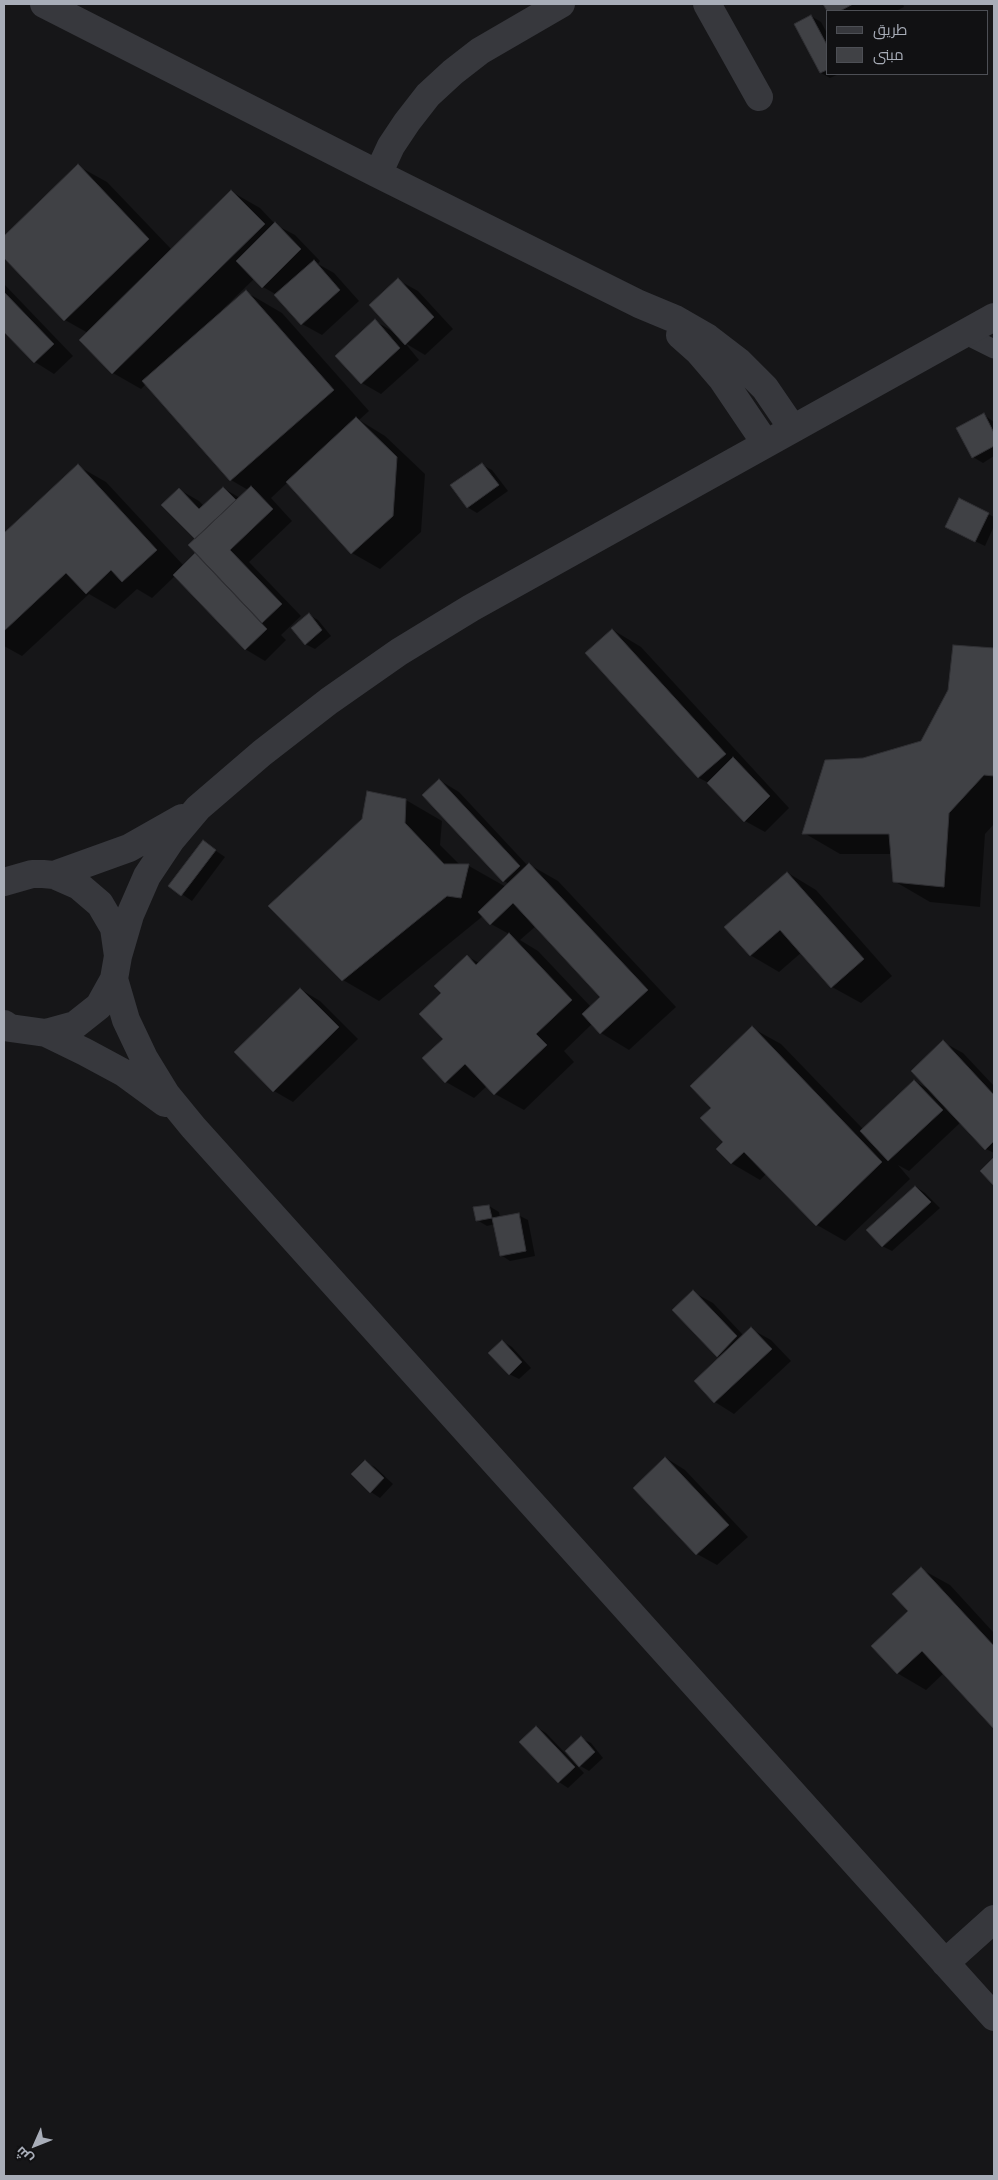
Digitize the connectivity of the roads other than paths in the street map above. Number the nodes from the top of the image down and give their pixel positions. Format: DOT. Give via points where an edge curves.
graph roads {
  1 [pos="44,4"];
  2 [pos="561,4"];
  3 [pos="707,4"];
  4 [pos="759,97"];
  5 [pos="378,174"];
  6 [pos="639,304"];
  7 [pos="994,317"];
  8 [pos="964,334"];
  9 [pos="994,349"];
  10 [pos="793,429"];
  11 [pos="766,444"];
  12 [pos="198,808"];
  13 [pos="4,864"];
  14 [pos="43,875"];
  15 [pos="4,882"];
  16 [pos="116,967"];
  17 [pos="4,1024"];
  18 [pos="40,1033"];
  19 [pos="4,1040"];
  20 [pos="192,1127"];
  21 [pos="994,1919"];
  22 [pos="945,1963"];
  23 [pos="994,2017"];
  1 -- 5 [label="street"];
  2 -- 5 [label="street" via="480,51 428,95 406,122"];
  3 -- 4 [label="street"];
  5 -- 6 [label="street"];
  6 -- 10 [label="street" via="708,338 738,361 765,388"];
  6 -- 11 [label="street" via="698,351 722,378"];
  7 -- 8 [label="street"];
  8 -- 9 [label="lane"];
  8 -- 10 [label="street"];
  10 -- 11 [label="street"];
  11 -- 12 [label="street" via="399,652 329,700"];
  12 -- 14 [label="street" via="129,848"];
  12 -- 16 [label="street" via="171,840 148,876 130,915"];
  13 -- 14 [label="street"];
  14 -- 15 [label="street"];
  14 -- 16 [label="street" via="79,886 100,904 114,928"];
  16 -- 18 [label="street" via="99,1006 75,1025"];
  16 -- 20 [label="street" via="126,1020 144,1058"];
  17 -- 18 [label="street"];
  18 -- 19 [label="street"];
  18 -- 20 [label="street" via="86,1052 124,1073"];
  20 -- 22 [label="street"];
  21 -- 22 [label="street"];
  22 -- 23 [label="street"];
}
